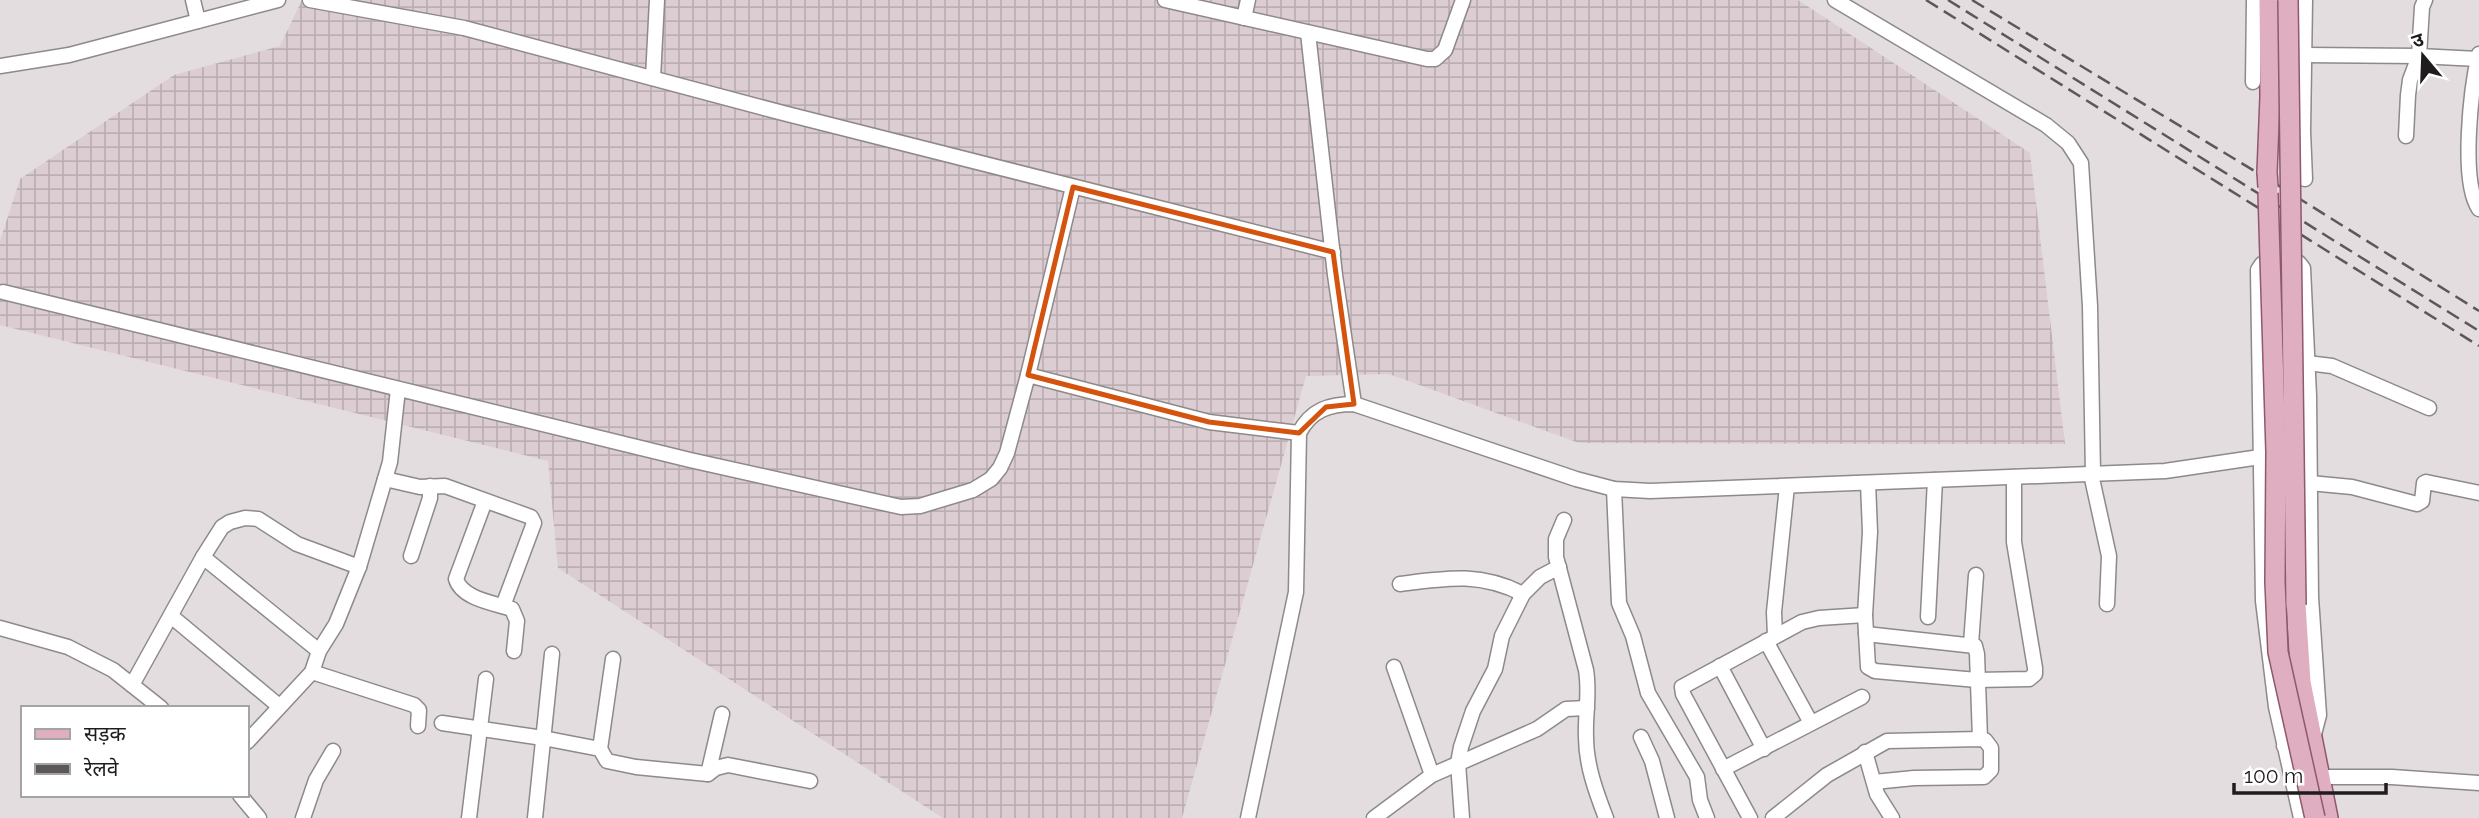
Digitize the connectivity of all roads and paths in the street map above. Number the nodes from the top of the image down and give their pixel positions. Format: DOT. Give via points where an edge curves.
graph roads {
  1 [pos="193,0"];
  2 [pos="278,0"];
  3 [pos="310,0"];
  4 [pos="657,0"];
  5 [pos="1165,0"];
  6 [pos="1248,0"];
  7 [pos="1463,0"];
  8 [pos="1835,0"];
  9 [pos="2254,0"];
  10 [pos="2269,0"];
  11 [pos="2288,0"];
  12 [pos="2305,0"];
  13 [pos="2425,0"];
  14 [pos="1244,18"];
  15 [pos="198,21"];
  16 [pos="1308,33"];
  17 [pos="2304,55"];
  18 [pos="2419,56"];
  19 [pos="2478,57"];
  20 [pos="0,66"];
  21 [pos="653,78"];
  22 [pos="2253,82"];
  23 [pos="2406,136"];
  24 [pos="2474,172"];
  25 [pos="2305,179"];
  26 [pos="1073,187"];
  27 [pos="2479,209"];
  28 [pos="1333,252"];
  29 [pos="3,292"];
  30 [pos="2307,363"];
  31 [pos="1028,375"];
  32 [pos="398,389"];
  33 [pos="1354,404"];
  34 [pos="2429,408"];
  35 [pos="1300,433"];
  36 [pos="2260,457"];
  37 [pos="2093,474"];
  38 [pos="2014,477"];
  39 [pos="385,479"];
  40 [pos="1935,480"];
  41 [pos="1868,482"];
  42 [pos="2310,483"];
  43 [pos="430,486"];
  44 [pos="1787,486"];
  45 [pos="1614,489"];
  46 [pos="2479,493"];
  47 [pos="485,501"];
  48 [pos="1563,520"];
  49 [pos="411,556"];
  50 [pos="202,557"];
  51 [pos="359,567"];
  52 [pos="1559,567"];
  53 [pos="1976,575"];
  54 [pos="1400,584"];
  55 [pos="1523,594"];
  56 [pos="2107,604"];
  57 [pos="503,606"];
  58 [pos="1865,615"];
  59 [pos="170,617"];
  60 [pos="1928,617"];
  61 [pos="0,628"];
  62 [pos="1866,634"];
  63 [pos="1771,639"];
  64 [pos="1970,645"];
  65 [pos="319,651"];
  66 [pos="514,651"];
  67 [pos="552,654"];
  68 [pos="613,659"];
  69 [pos="1720,666"];
  70 [pos="1394,667"];
  71 [pos="312,672"];
  72 [pos="486,679"];
  73 [pos="1978,680"];
  74 [pos="132,685"];
  75 [pos="1862,697"];
  76 [pos="158,706"];
  77 [pos="279,706"];
  78 [pos="1587,708"];
  79 [pos="722,714"];
  80 [pos="442,723"];
  81 [pos="1811,723"];
  82 [pos="418,726"];
  83 [pos="479,729"];
  84 [pos="1641,737"];
  85 [pos="543,738"];
  86 [pos="1980,739"];
  87 [pos="248,740"];
  88 [pos="2312,742"];
  89 [pos="2284,746"];
  90 [pos="1764,748"];
  91 [pos="600,749"];
  92 [pos="333,751"];
  93 [pos="1865,752"];
  94 [pos="1458,763"];
  95 [pos="1723,769"];
  96 [pos="708,774"];
  97 [pos="1433,775"];
  98 [pos="2320,777"];
  99 [pos="810,781"];
  100 [pos="1874,782"];
  101 [pos="2479,783"];
  102 [pos="243,799"];
  103 [pos="237,818"];
  104 [pos="259,818"];
  105 [pos="303,818"];
  106 [pos="469,818"];
  107 [pos="535,818"];
  108 [pos="1248,818"];
  109 [pos="1374,818"];
  110 [pos="1462,818"];
  111 [pos="1606,818"];
  112 [pos="1667,818"];
  113 [pos="1707,818"];
  114 [pos="1750,818"];
  115 [pos="1773,818"];
  116 [pos="1892,818"];
  117 [pos="2301,818"];
  118 [pos="2315,818"];
  119 [pos="2329,818"];
  1 -- 15 [label="street"];
  2 -- 15 [label="street"];
  3 -- 21 [label="street" via="464,28"];
  4 -- 21 [label="street"];
  5 -- 14 [label="street"];
  6 -- 14 [label="street"];
  7 -- 16 [label="street" via="1445,50 1435,59"];
  8 -- 37 [label="street" via="2046,125 2076,152 2083,179 2090,306"];
  9 -- 22 [label="street"];
  10 -- 118 [label="main road, bridge" via="2267,160 2278,652"];
  11 -- 88 [label="main road, bridge" via="2296,605 2301,682"];
  12 -- 17 [label="street"];
  13 -- 18 [label="street"];
  14 -- 16 [label="street"];
  15 -- 20 [label="street" via="69,55"];
  16 -- 28 [label="street"];
  17 -- 18 [label="street"];
  17 -- 25 [label="street"];
  18 -- 19 [label="street"];
  18 -- 23 [label="street" via="2410,80"];
  19 -- 24 [label="street"];
  21 -- 26 [label="street"];
  24 -- 27 [label="street" via="2470,188"];
  26 -- 28 [label="street"];
  26 -- 31 [label="street"];
  28 -- 33 [label="street"];
  29 -- 32 [label="street"];
  30 -- 34 [label="street" via="2351,372"];
  30 -- 36 [label="street" via="2303,268 2299,263 2262,264 2258,270"];
  30 -- 42 [label="street"];
  31 -- 32 [label="street" via="1007,453 991,479 939,502 901,507"];
  31 -- 35 [label="street" via="1209,422"];
  32 -- 39 [label="street"];
  33 -- 35 [label="street" via="1326,407 1312,415"];
  33 -- 45 [label="street"];
  35 -- 108 [label="street" via="1296,592"];
  36 -- 37 [label="street" via="2165,471"];
  36 -- 89 [label="street" via="2263,601"];
  37 -- 38 [label="street"];
  37 -- 56 [label="street" via="2109,556"];
  38 -- 40 [label="street"];
  38 -- 73 [label="street" via="2014,542 2035,674 2029,679"];
  39 -- 43 [label="street"];
  39 -- 51 [label="street"];
  40 -- 41 [label="street"];
  40 -- 60 [label="street"];
  41 -- 44 [label="street"];
  41 -- 58 [label="street"];
  42 -- 46 [label="street" via="2352,487 2417,504 2426,482"];
  42 -- 88 [label="street" via="2319,715"];
  43 -- 47 [label="street" via="445,486"];
  43 -- 49 [label="street"];
  44 -- 45 [label="street"];
  44 -- 63 [label="street"];
  45 -- 113 [label="street" via="1619,603 1648,693 1697,777"];
  47 -- 57 [label="street" via="456,579 464,593"];
  47 -- 57 [label="street" via="534,521"];
  48 -- 52 [label="street" via="1555,548"];
  50 -- 51 [label="street" via="222,527 252,518 297,544"];
  50 -- 59 [label="street"];
  50 -- 65 [label="street"];
  51 -- 65 [label="street" via="336,624"];
  52 -- 55 [label="street"];
  52 -- 78 [label="street" via="1586,670"];
  53 -- 64 [label="street"];
  54 -- 55 [label="street" via="1465,578 1493,581"];
  55 -- 94 [label="street" via="1502,636 1495,670 1473,711"];
  57 -- 66 [label="street" via="516,614"];
  58 -- 62 [label="street"];
  58 -- 63 [label="street" via="1808,620"];
  59 -- 74 [label="street"];
  59 -- 77 [label="street"];
  61 -- 74 [label="street" via="68,647"];
  62 -- 64 [label="street"];
  62 -- 73 [label="street" via="1870,670"];
  63 -- 69 [label="street"];
  63 -- 81 [label="street"];
  64 -- 73 [label="street" via="1976,649"];
  65 -- 71 [label="street"];
  67 -- 85 [label="street"];
  68 -- 91 [label="street"];
  69 -- 90 [label="street"];
  69 -- 95 [label="street" via="1681,690"];
  70 -- 97 [label="street"];
  71 -- 77 [label="street"];
  71 -- 82 [label="street" via="414,705 419,710"];
  72 -- 83 [label="street"];
  73 -- 86 [label="street"];
  74 -- 76 [label="street"];
  75 -- 81 [label="street"];
  77 -- 87 [label="street"];
  78 -- 94 [label="street" via="1566,709 1537,729"];
  78 -- 111 [label="street" via="1589,763"];
  79 -- 96 [label="street"];
  80 -- 83 [label="street"];
  81 -- 90 [label="street"];
  83 -- 85 [label="street"];
  83 -- 106 [label="street"];
  84 -- 112 [label="street"];
  85 -- 91 [label="street"];
  85 -- 107 [label="street"];
  86 -- 93 [label="street" via="1897,739"];
  86 -- 100 [label="street" via="1991,748 1991,769 1984,777"];
  88 -- 89 [label="street"];
  88 -- 98 [label="main road"];
  89 -- 117 [label="street"];
  90 -- 95 [label="street"];
  91 -- 96 [label="street" via="607,761"];
  92 -- 105 [label="street" via="316,780"];
  93 -- 100 [label="street"];
  93 -- 115 [label="street"];
  94 -- 97 [label="street"];
  94 -- 110 [label="street"];
  95 -- 114 [label="street"];
  96 -- 99 [label="street" via="728,765"];
  97 -- 109 [label="street"];
  98 -- 101 [label="street"];
  98 -- 119 [label="main road"];
  100 -- 116 [label="street"];
  102 -- 103 [label="street"];
  102 -- 104 [label="street"];
}
